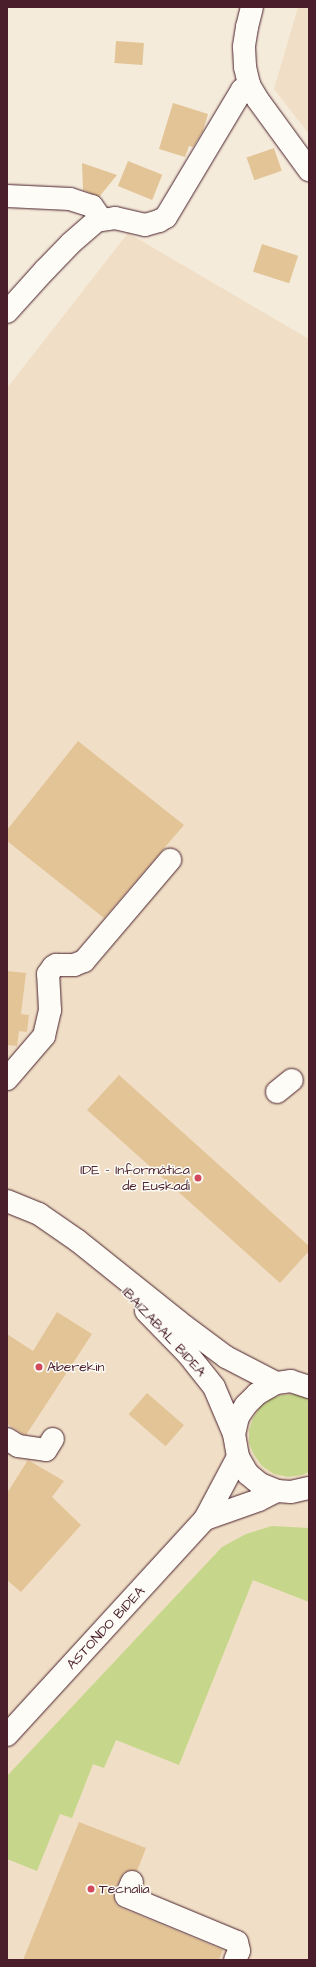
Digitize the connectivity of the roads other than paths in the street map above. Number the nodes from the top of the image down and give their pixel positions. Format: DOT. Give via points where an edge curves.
graph roads {
  1 [pos="252,7"];
  2 [pos="249,85"];
  3 [pos="309,170"];
  4 [pos="7,196"];
  5 [pos="101,220"];
  6 [pos="7,312"];
  7 [pos="170,860"];
  8 [pos="7,1079"];
  9 [pos="7,1201"];
  10 [pos="78,1242"];
  11 [pos="276,1383"];
  12 [pos="308,1385"];
  13 [pos="234,1434"];
  14 [pos="7,1439"];
  15 [pos="53,1439"];
  16 [pos="238,1457"];
  17 [pos="296,1492"];
  18 [pos="205,1520"];
  19 [pos="7,1735"];
  20 [pos="132,1882"];
  21 [pos="235,1960"];
  1 -- 2 [label="street" via="244,47"];
  2 -- 3 [label="street"];
  2 -- 5 [label="street" via="242,90 166,217 145,225 115,218"];
  4 -- 5 [label="street" via="70,199 92,206"];
  5 -- 6 [label="street" via="96,221 71,243"];
  7 -- 8 [label="street" via="84,961 74,965 53,967 48,974 50,1010 44,1036"];
  9 -- 10 [label="street, IBAIZABAL BIDEA" via="39,1214"];
  10 -- 11 [label="street, IBAIZABAL BIDEA" via="226,1357"];
  10 -- 13 [label="street, IBAIZABAL BIDEA" via="187,1353 214,1387"];
  11 -- 12 [label="street" via="291,1381"];
  11 -- 13 [label="street" via="257,1394 246,1405 238,1417"];
  13 -- 16 [label="street"];
  14 -- 15 [label="street" via="18,1446 46,1450"];
  16 -- 17 [label="street" via="248,1474 260,1484"];
  16 -- 18 [label="street, ASTONDO BIDEA"];
  17 -- 18 [label="street, ASTONDO BIDEA" via="259,1500"];
  18 -- 19 [label="street, ASTONDO BIDEA"];
  20 -- 21 [label="street" via="126,1896 237,1942 239,1951"];
}
